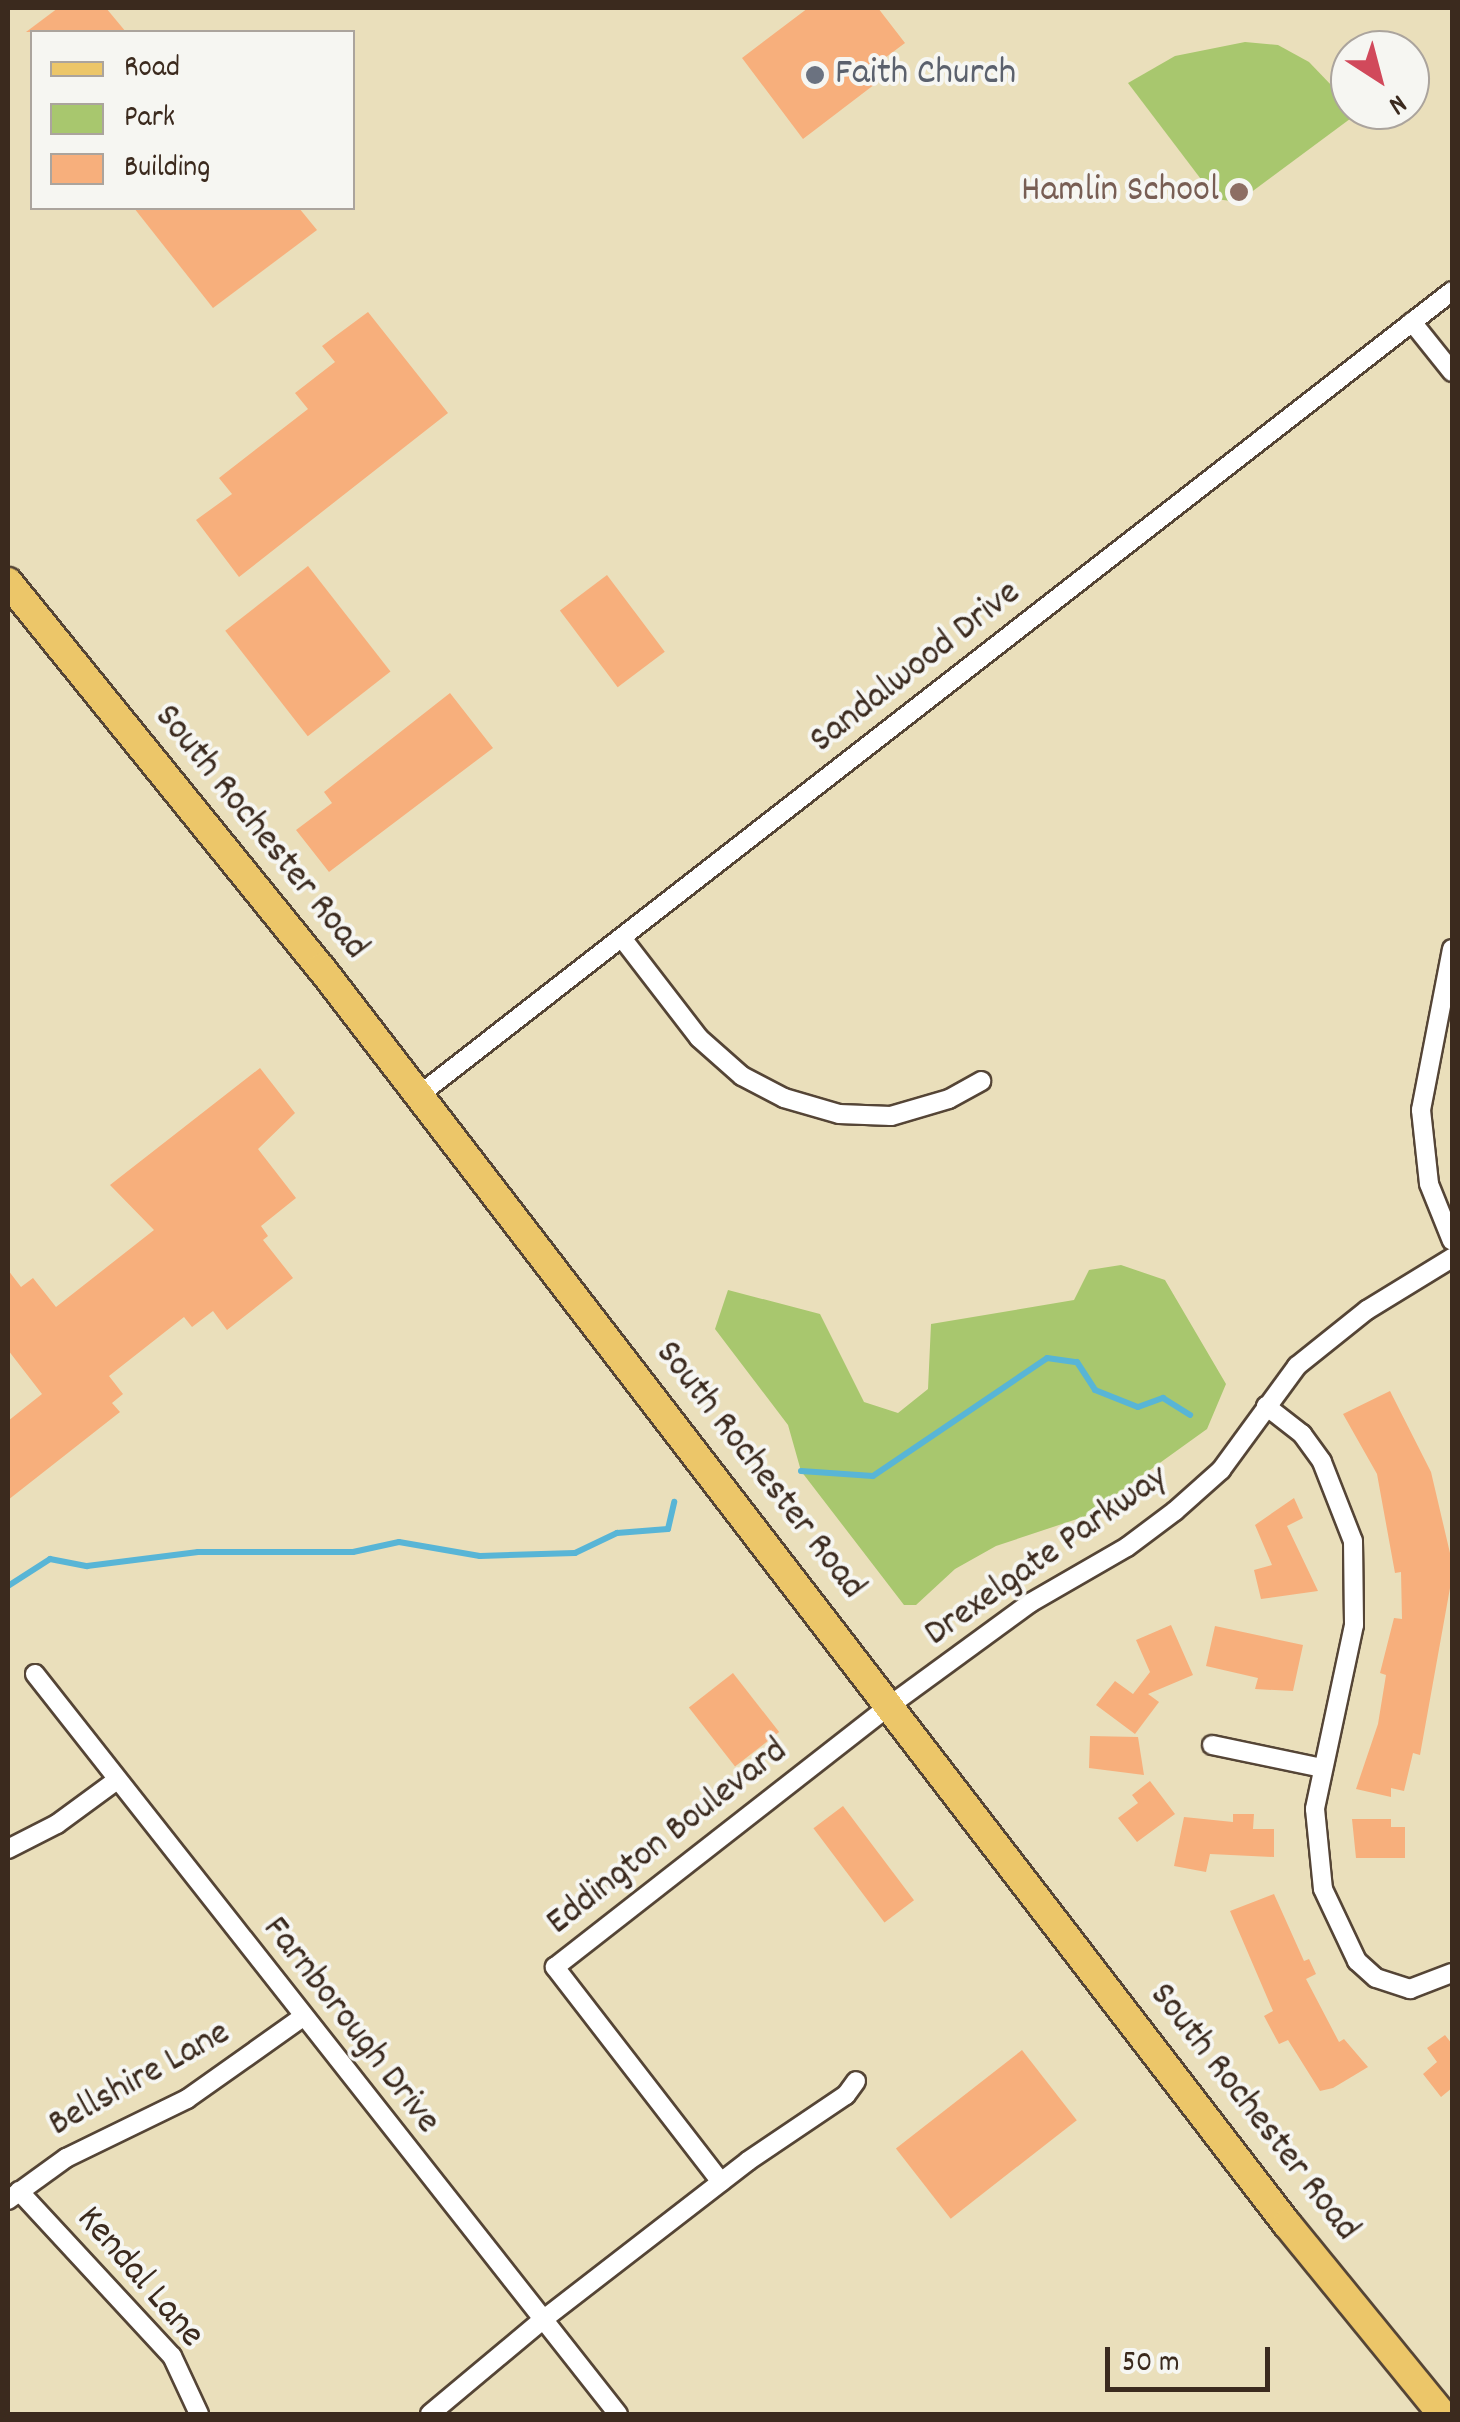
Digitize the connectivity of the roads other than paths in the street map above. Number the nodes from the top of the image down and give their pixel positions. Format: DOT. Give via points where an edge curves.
graph roads {
  1 [pos="1452,290"];
  2 [pos="1412,322"];
  3 [pos="1452,372"];
  4 [pos="8,582"];
  5 [pos="622,938"];
  6 [pos="1452,949"];
  7 [pos="981,1081"];
  8 [pos="419,1096"];
  9 [pos="1452,1241"];
  10 [pos="1452,1258"];
  11 [pos="1266,1406"];
  12 [pos="35,1674"];
  13 [pos="892,1704"];
  14 [pos="1212,1745"];
  15 [pos="1322,1768"];
  16 [pos="117,1780"];
  17 [pos="8,1848"];
  18 [pos="1452,1972"];
  19 [pos="303,2016"];
  20 [pos="856,2081"];
  21 [pos="720,2182"];
  22 [pos="13,2196"];
  23 [pos="540,2322"];
  24 [pos="200,2414"];
  25 [pos="430,2414"];
  26 [pos="618,2414"];
  27 [pos="1442,2414"];
  1 -- 2 [label="street, Sandalwood Drive"];
  2 -- 3 [label="street"];
  2 -- 5 [label="street, Sandalwood Drive"];
  4 -- 8 [label="main road, South Rochester Road"];
  5 -- 7 [label="street" via="699,1038 742,1076 784,1098 838,1114 890,1116 949,1100"];
  5 -- 8 [label="street, Sandalwood Drive"];
  6 -- 9 [label="street" via="1421,1110 1430,1184"];
  8 -- 13 [label="main road, South Rochester Road"];
  10 -- 11 [label="street, Drexelgate Parkway" via="1326,1340"];
  11 -- 13 [label="street, Drexelgate Parkway" via="1221,1470 1174,1511"];
  11 -- 15 [label="street" via="1317,1453 1342,1500 1353,1541 1354,1625"];
  12 -- 16 [label="street, Farnborough Drive"];
  13 -- 21 [label="street, Eddington Boulevard" via="555,1967"];
  13 -- 27 [label="main road, South Rochester Road" via="1287,2224"];
  14 -- 15 [label="street"];
  15 -- 18 [label="street" via="1314,1848 1330,1910 1357,1960 1376,1978 1410,1989"];
  16 -- 17 [label="street" via="57,1824"];
  16 -- 19 [label="street, Farnborough Drive"];
  19 -- 22 [label="street, Bellshire Lane" via="187,2099 66,2158"];
  19 -- 23 [label="street, Farnborough Drive"];
  20 -- 21 [label="street" via="846,2095"];
  21 -- 23 [label="street"];
  22 -- 24 [label="street, Kendal Lane" via="172,2356"];
  23 -- 25 [label="street"];
  23 -- 26 [label="street, Farnborough Drive"];
}
